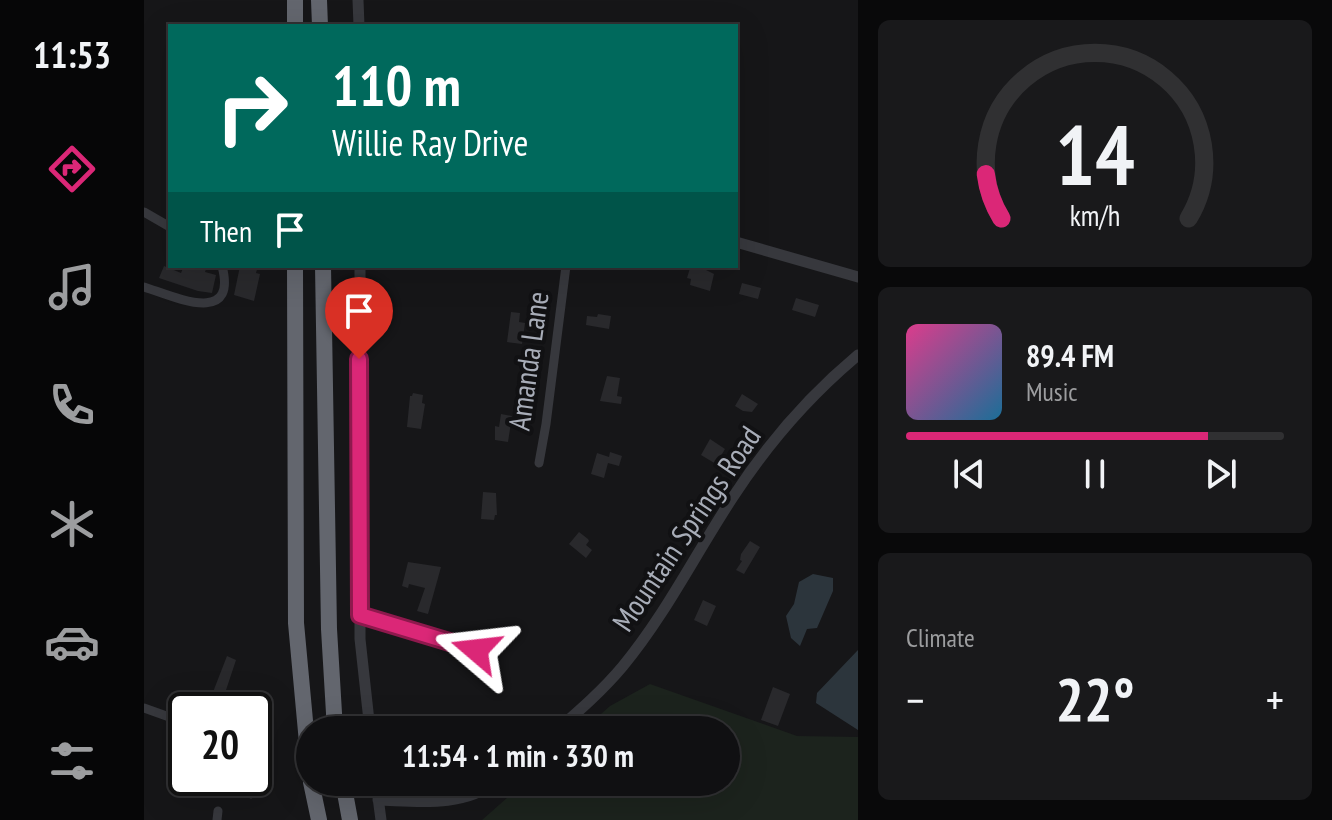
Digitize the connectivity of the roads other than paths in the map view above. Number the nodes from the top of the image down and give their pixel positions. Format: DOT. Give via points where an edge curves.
graph roads {
  1 [pos="295,0"];
  2 [pos="319,0"];
  3 [pos="358,0"];
  4 [pos="295,24"];
  5 [pos="320,24"];
  6 [pos="359,24"];
  7 [pos="144,212"];
  8 [pos="168,226"];
  9 [pos="738,243"];
  10 [pos="222,268"];
  11 [pos="295,268"];
  12 [pos="323,268"];
  13 [pos="360,268"];
  14 [pos="566,268"];
  15 [pos="858,275"];
  16 [pos="144,287"];
  17 [pos="858,355"];
  18 [pos="539,463"];
  19 [pos="360,615"];
  20 [pos="476,650"];
  21 [pos="144,708"];
  22 [pos="305,716"];
  23 [pos="334,716"];
  24 [pos="368,716"];
  25 [pos="573,716"];
  26 [pos="168,717"];
  27 [pos="314,796"];
  28 [pos="346,796"];
  29 [pos="378,796"];
  30 [pos="468,796"];
  31 [pos="378,800"];
  32 [pos="319,820"];
  33 [pos="350,820"];
  34 [pos="381,820"];
  1 -- 4 [label="highway"];
  2 -- 5 [label="highway"];
  3 -- 6 [label="street"];
  7 -- 8 [label="street"];
  9 -- 15 [label="street"];
  10 -- 16 [label="street" via="225,284 211,304"];
  11 -- 22 [label="highway" via="296,623"];
  12 -- 23 [label="highway"];
  13 -- 19 [label="street"];
  14 -- 18 [label="street, Amanda Lane"];
  17 -- 25 [label="street, Mountain Springs Road" via="779,433 623,666"];
  19 -- 20 [label="lane"];
  19 -- 24 [label="street"];
  21 -- 26 [label="street"];
  27 -- 32 [label="highway"];
  28 -- 33 [label="highway"];
  29 -- 31 [label="street"];
  30 -- 31 [label="street" via="432,802"];
  31 -- 34 [label="street"];
}
